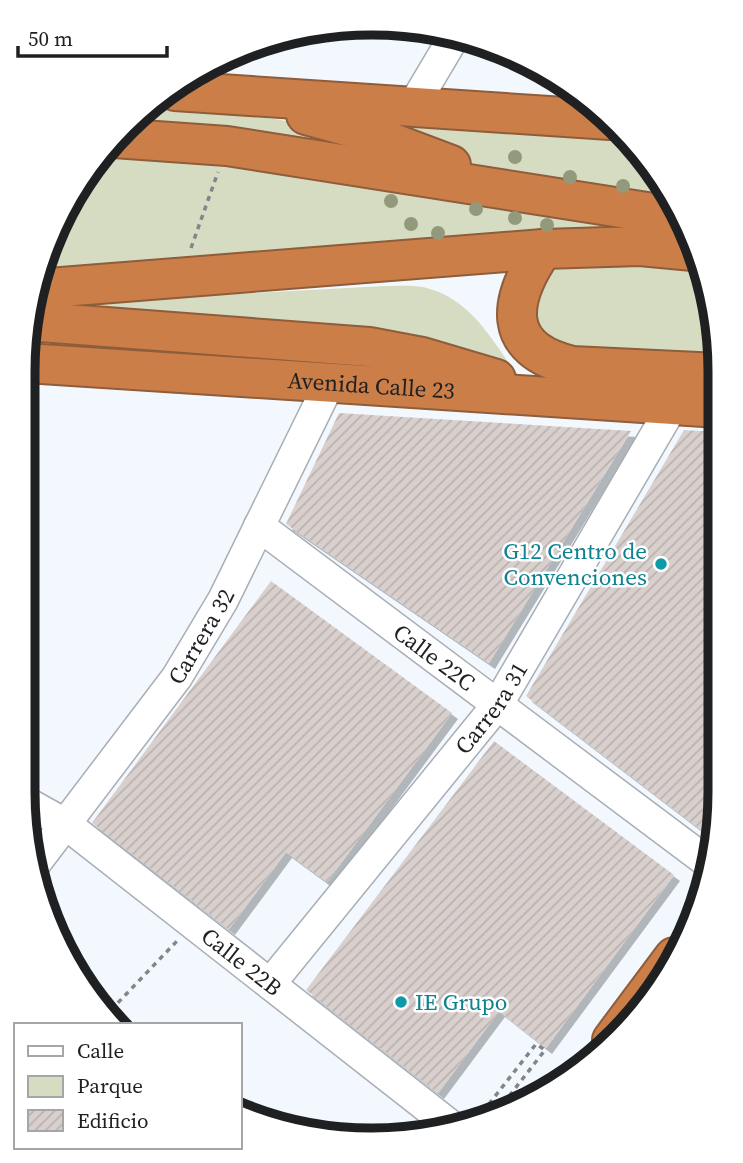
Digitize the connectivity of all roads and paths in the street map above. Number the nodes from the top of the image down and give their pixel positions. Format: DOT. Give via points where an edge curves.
graph roads {
  1 [pos="450,44"];
  2 [pos="185,92"];
  3 [pos="228,95"];
  4 [pos="413,106"];
  5 [pos="593,119"];
  6 [pos="129,139"];
  7 [pos="227,146"];
  8 [pos="528,193"];
  9 [pos="669,215"];
  10 [pos="543,249"];
  11 [pos="685,250"];
  12 [pos="181,277"];
  13 [pos="45,288"];
  14 [pos="39,322"];
  15 [pos="35,364"];
  16 [pos="708,372"];
  17 [pos="329,384"];
  18 [pos="559,398"];
  19 [pos="673,404"];
  20 [pos="708,407"];
  21 [pos="259,526"];
  22 [pos="498,704"];
  23 [pos="36,807"];
  24 [pos="67,825"];
  25 [pos="41,857"];
  26 [pos="702,858"];
  27 [pos="193,924"];
  28 [pos="270,984"];
  29 [pos="114,1007"];
  30 [pos="505,1100"];
  31 [pos="496,1104"];
  32 [pos="444,1120"];
  1 -- 4 [label="street"];
  2 -- 3 [label="highway"];
  3 -- 4 [label="highway"];
  3 -- 8 [label="highway" via="353,128"];
  4 -- 5 [label="highway"];
  6 -- 7 [label="highway"];
  7 -- 8 [label="highway"];
  7 -- 12 [label="path"];
  8 -- 9 [label="highway"];
  10 -- 11 [label="highway" via="640,246"];
  10 -- 12 [label="highway"];
  10 -- 16 [label="highway" via="519,290 517,306 517,323 534,352 572,366"];
  12 -- 13 [label="highway"];
  14 -- 18 [label="highway" via="369,347 422,357"];
  15 -- 17 [label="highway, Avenida Calle 23"];
  17 -- 18 [label="highway, Avenida Calle 23"];
  17 -- 21 [label="street, Carrera 32"];
  18 -- 19 [label="highway, Avenida Calle 23"];
  19 -- 20 [label="highway, Avenida Calle 23"];
  19 -- 22 [label="street, Carrera 31"];
  21 -- 22 [label="street, Calle 22C"];
  21 -- 24 [label="street, Carrera 32" via="223,600 177,677"];
  22 -- 26 [label="street, Calle 22C"];
  22 -- 28 [label="street, Carrera 31"];
  23 -- 24 [label="street, Calle 22B"];
  24 -- 25 [label="street, Carrera 32"];
  24 -- 27 [label="street, Calle 22B"];
  27 -- 28 [label="street, Calle 22B"];
  27 -- 29 [label="path"];
  28 -- 32 [label="street, Calle 22B"];
  30 -- 31 [label="path, bridge" via="545,1051 536,1044 489,1104"];
}
